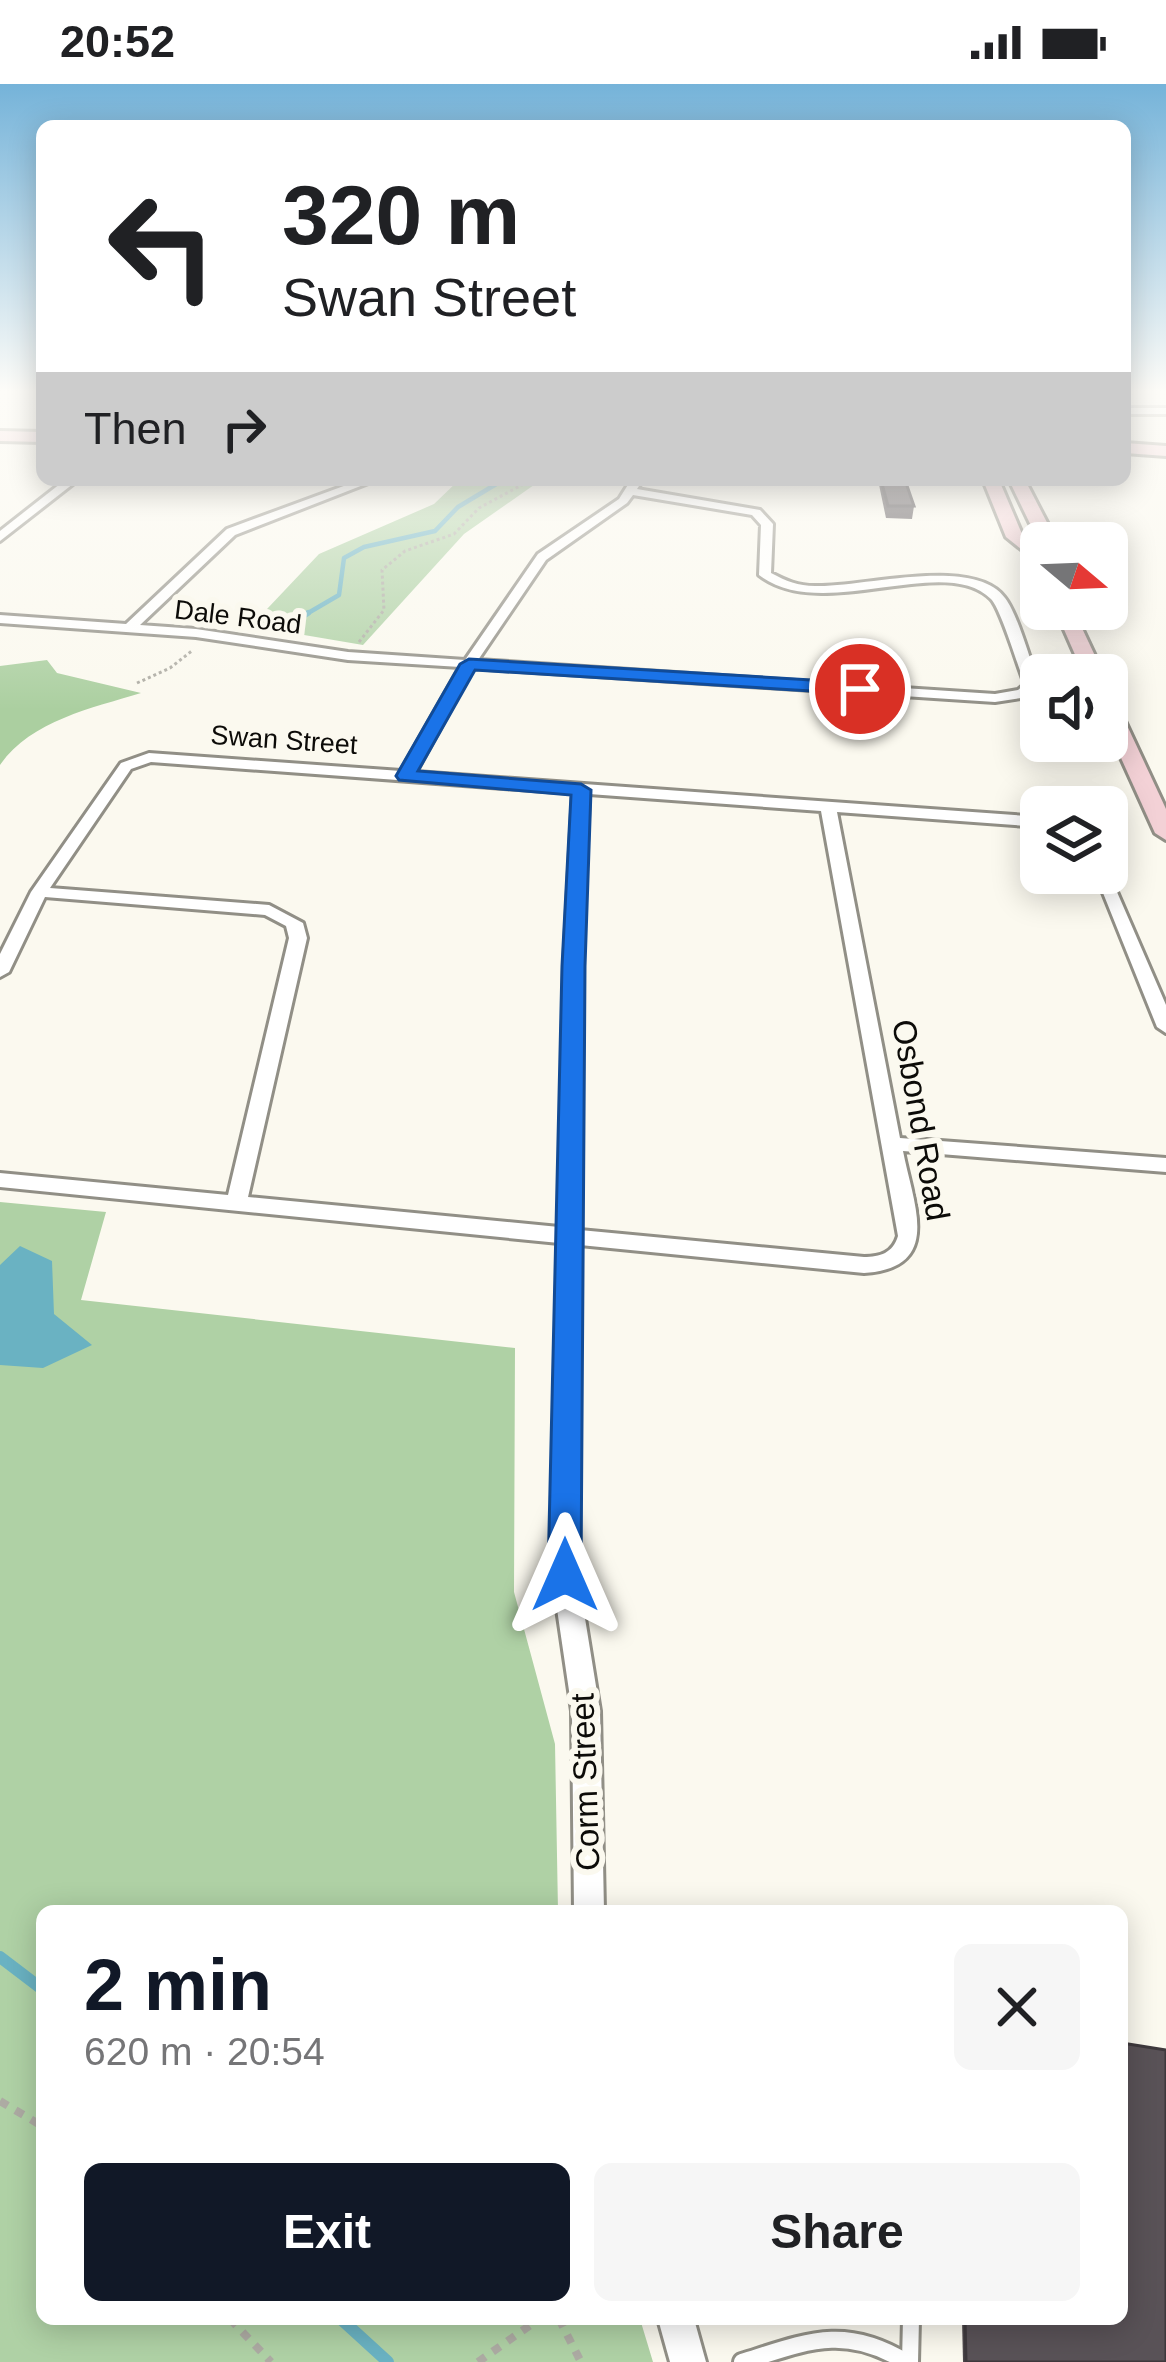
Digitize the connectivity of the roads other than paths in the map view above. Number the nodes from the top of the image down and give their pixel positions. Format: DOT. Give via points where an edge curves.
graph roads {
  1 [pos="49,498"];
  2 [pos="321,498"];
  3 [pos="619,498"];
  4 [pos="692,498"];
  5 [pos="999,498"];
  6 [pos="0,537"];
  7 [pos="1020,541"];
  8 [pos="0,619"];
  9 [pos="128,628"];
  10 [pos="469,664"];
  11 [pos="1128,750"];
  12 [pos="406,776"];
  13 [pos="581,790"];
  14 [pos="828,806"];
  15 [pos="1020,820"];
  16 [pos="1166,833"];
  17 [pos="39,892"];
  18 [pos="1112,894"];
  19 [pos="0,971"];
  20 [pos="1166,1028"];
  21 [pos="894,1144"];
  22 [pos="1166,1165"];
  23 [pos="0,1180"];
  24 [pos="236,1205"];
  25 [pos="569,1235"];
  26 [pos="589,1905"];
  27 [pos="678,2325"];
  28 [pos="911,2325"];
  29 [pos="688,2362"];
  30 [pos="742,2362"];
  31 [pos="908,2362"];
  1 -- 6 [label="street"];
  2 -- 9 [label="street" via="231,532"];
  3 -- 10 [label="street" via="542,557"];
  4 -- 10 [label="street, Dale Road" via="756,512 767,524 765,574 784,585 960,582 992,590 1032,685 995,698"];
  5 -- 7 [label="main road"];
  8 -- 9 [label="street, Dale Road"];
  9 -- 10 [label="street, Dale Road"];
  10 -- 12 [label="street"];
  11 -- 16 [label="main road"];
  12 -- 13 [label="street, Swan Street"];
  12 -- 17 [label="street, Swan Street" via="143,758 125,766"];
  13 -- 14 [label="street, Swan Street"];
  13 -- 25 [label="street, Corm Street"];
  14 -- 15 [label="street, Swan Street"];
  14 -- 21 [label="street, Osbond Road"];
  17 -- 19 [label="street, Swan Street"];
  17 -- 24 [label="street" via="268,910 297,927"];
  18 -- 20 [label="street"];
  21 -- 22 [label="street"];
  21 -- 25 [label="street, Osbond Road" via="909,1238 885,1263"];
  23 -- 24 [label="street"];
  24 -- 25 [label="street"];
  25 -- 26 [label="street, Corm Street" via="565,1575 586,1711"];
  27 -- 29 [label="street"];
  28 -- 31 [label="lane"];
  30 -- 31 [label="lane" via="833,2336 877,2341"];
}
